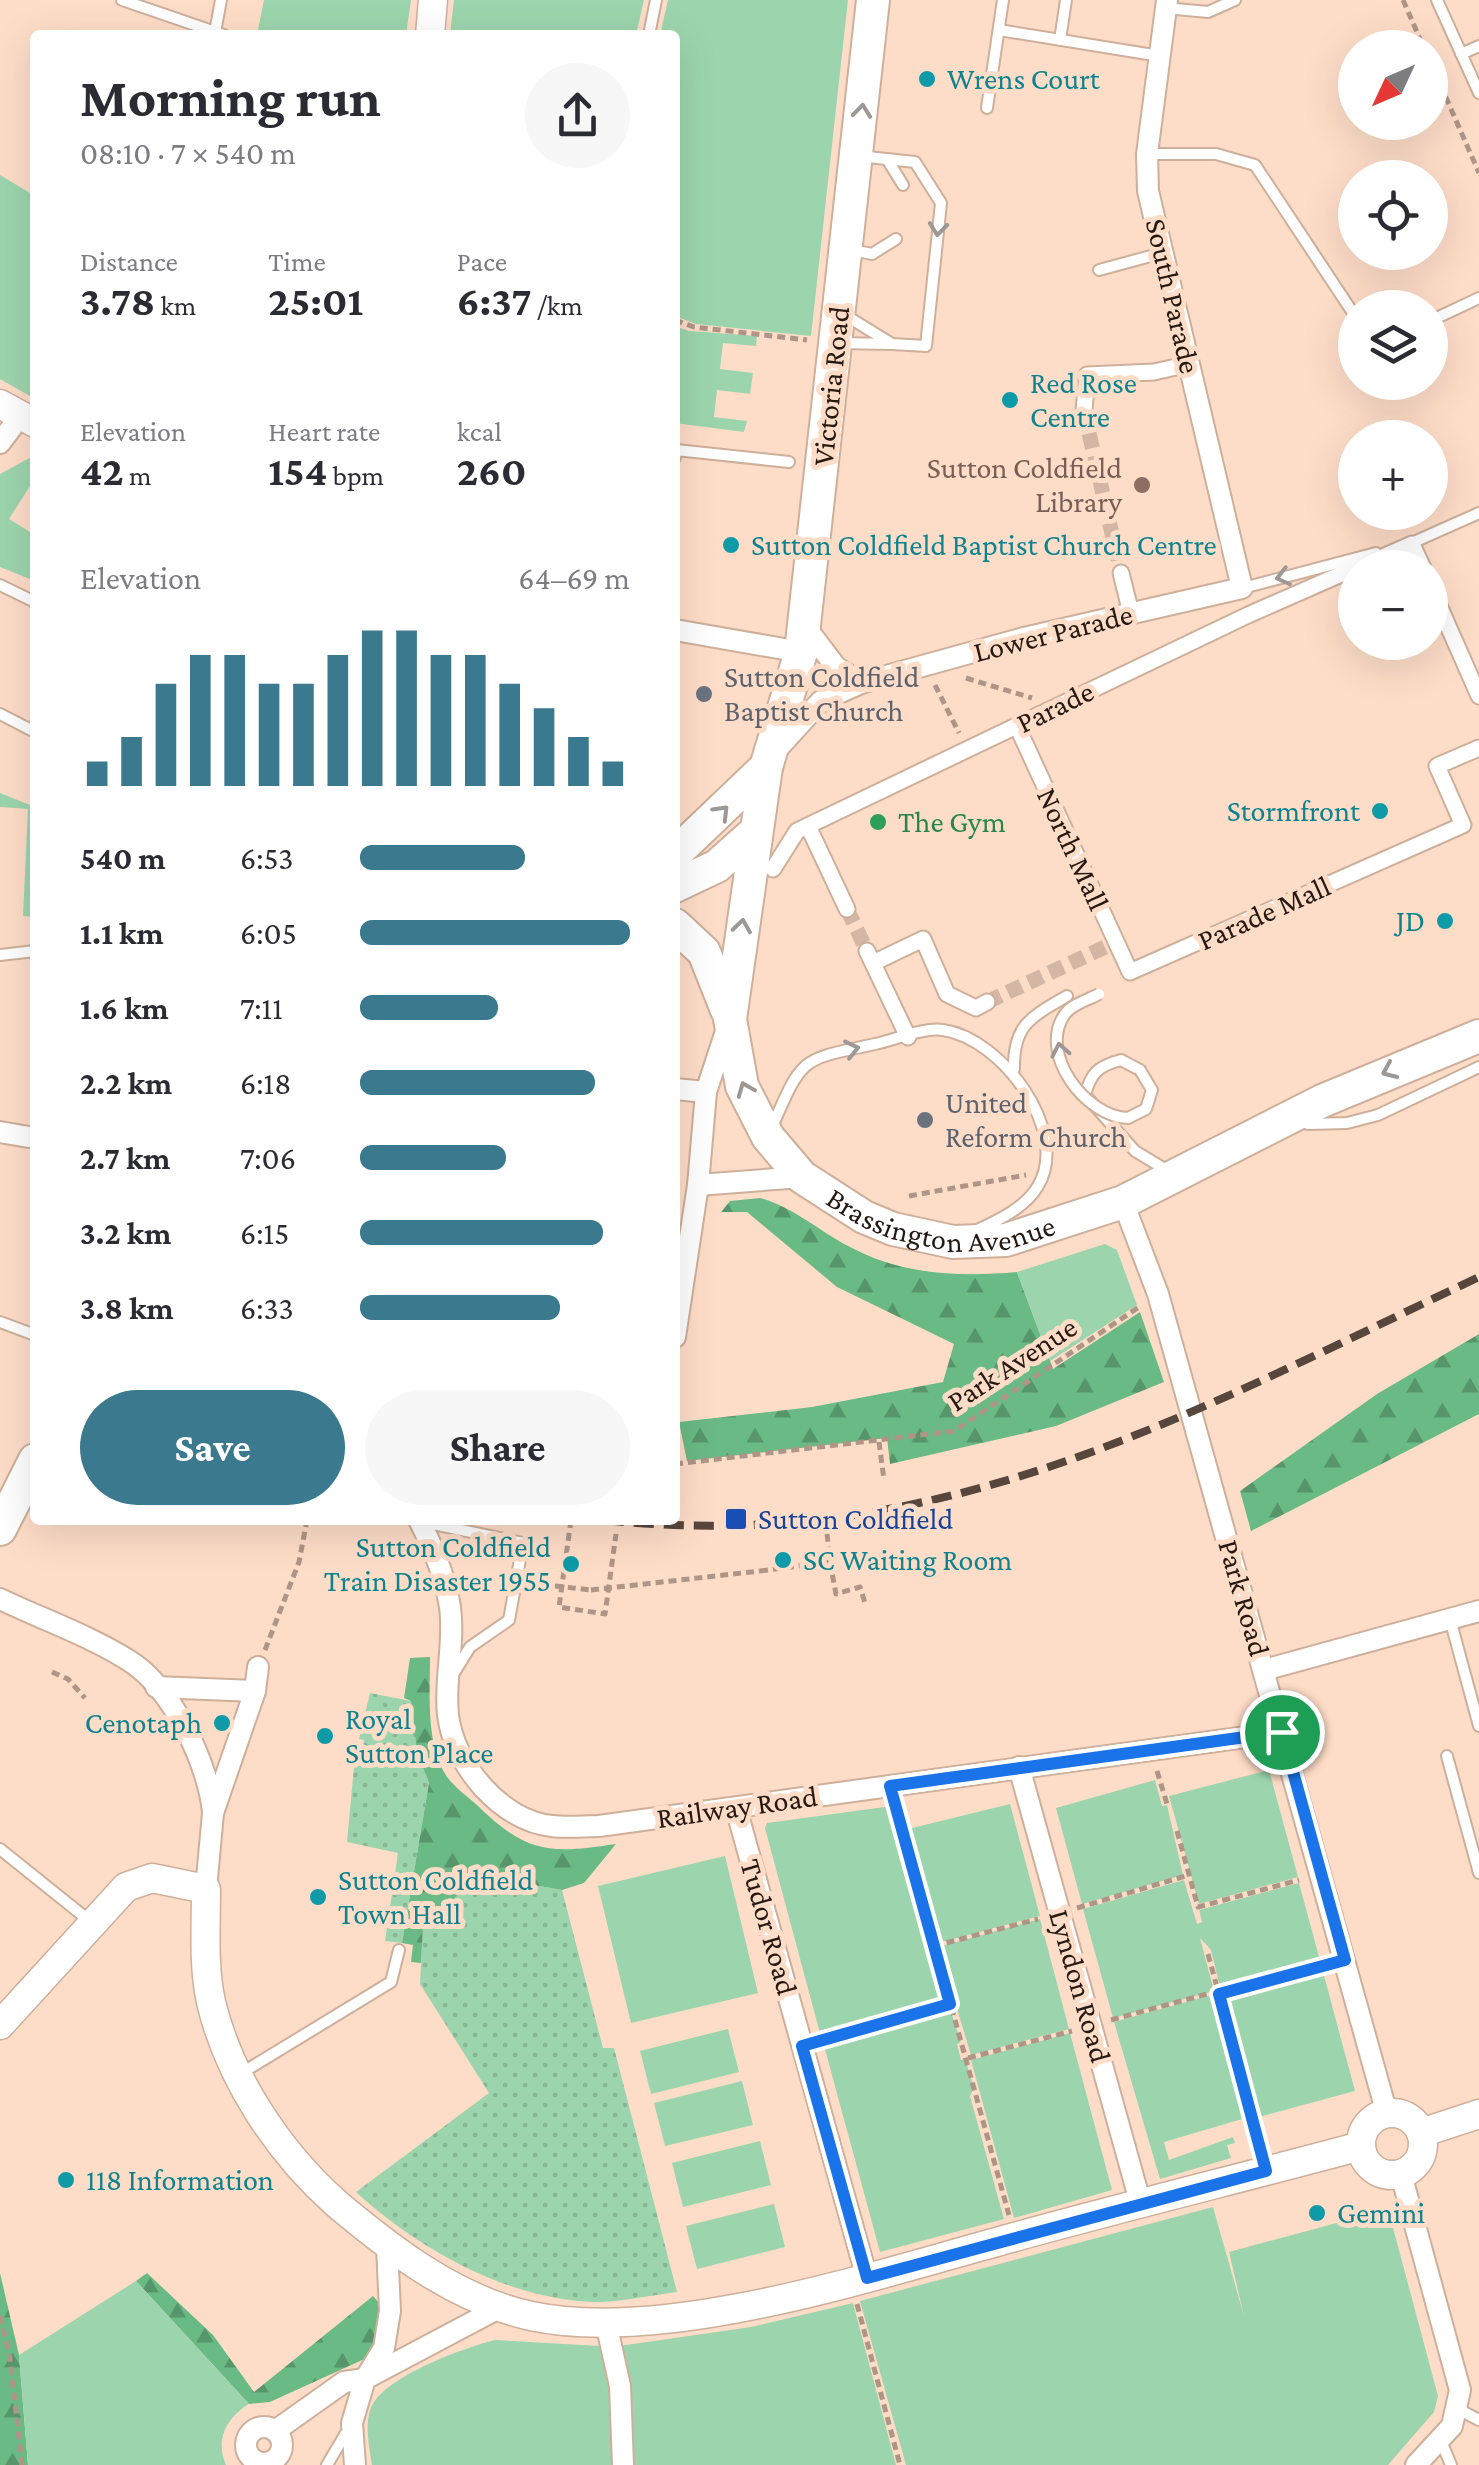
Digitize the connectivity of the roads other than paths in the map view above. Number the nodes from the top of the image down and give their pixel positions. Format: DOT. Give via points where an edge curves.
graph roads {
  1 [pos="122,0"];
  2 [pos="222,0"];
  3 [pos="433,0"];
  4 [pos="656,0"];
  5 [pos="873,0"];
  6 [pos="1003,0"];
  7 [pos="1066,0"];
  8 [pos="1235,0"];
  9 [pos="1437,0"];
  10 [pos="1166,4"];
  11 [pos="208,30"];
  12 [pos="220,30"];
  13 [pos="430,30"];
  14 [pos="650,30"];
  15 [pos="999,30"];
  16 [pos="1060,40"];
  17 [pos="1479,46"];
  18 [pos="1462,54"];
  19 [pos="1160,56"];
  20 [pos="1479,93"];
  21 [pos="987,108"];
  22 [pos="1148,154"];
  23 [pos="872,157"];
  24 [pos="904,185"];
  25 [pos="896,239"];
  26 [pos="846,249"];
  27 [pos="1162,252"];
  28 [pos="1100,270"];
  29 [pos="1338,290"];
  30 [pos="1479,298"];
  31 [pos="1448,313"];
  32 [pos="837,327"];
  33 [pos="892,344"];
  34 [pos="1188,364"];
  35 [pos="1084,410"];
  36 [pos="18,414"];
  37 [pos="0,442"];
  38 [pos="680,450"];
  39 [pos="789,462"];
  40 [pos="1479,513"];
  41 [pos="1412,544"];
  42 [pos="1398,550"];
  43 [pos="1414,550"];
  44 [pos="1325,567"];
  45 [pos="1121,573"];
  46 [pos="1338,576"];
  47 [pos="0,586"];
  48 [pos="1242,588"];
  49 [pos="30,600"];
  50 [pos="1131,613"];
  51 [pos="1248,615"];
  52 [pos="1448,625"];
  53 [pos="680,630"];
  54 [pos="803,638"];
  55 [pos="861,683"];
  56 [pos="1479,696"];
  57 [pos="0,714"];
  58 [pos="1017,726"];
  59 [pos="30,729"];
  60 [pos="1479,748"];
  61 [pos="766,767"];
  62 [pos="808,826"];
  63 [pos="754,833"];
  64 [pos="680,849"];
  65 [pos="773,870"];
  66 [pos="680,884"];
  67 [pos="847,909"];
  68 [pos="680,930"];
  69 [pos="30,952"];
  70 [pos="0,955"];
  71 [pos="1130,972"];
  72 [pos="1099,994"];
  73 [pos="1067,996"];
  74 [pos="987,1002"];
  75 [pos="730,1019"];
  76 [pos="908,1036"];
  77 [pos="1479,1036"];
  78 [pos="1479,1067"];
  79 [pos="1014,1069"];
  80 [pos="680,1089"];
  81 [pos="706,1092"];
  82 [pos="0,1132"];
  83 [pos="30,1137"];
  84 [pos="768,1137"];
  85 [pos="1246,1139"];
  86 [pos="1178,1175"];
  87 [pos="802,1177"];
  88 [pos="698,1185"];
  89 [pos="1123,1202"];
  90 [pos="953,1242"];
  91 [pos="680,1304"];
  92 [pos="0,1322"];
  93 [pos="30,1334"];
  94 [pos="30,1470"];
  95 [pos="421,1525"];
  96 [pos="442,1525"];
  97 [pos="0,1529"];
  98 [pos="0,1600"];
  99 [pos="1479,1610"];
  100 [pos="1450,1618"];
  101 [pos="258,1667"];
  102 [pos="1264,1670"];
  103 [pos="448,1682"];
  104 [pos="156,1687"];
  105 [pos="255,1691"];
  106 [pos="1479,1726"];
  107 [pos="1282,1732"];
  108 [pos="1447,1756"];
  109 [pos="1019,1767"];
  110 [pos="736,1808"];
  111 [pos="213,1813"];
  112 [pos="0,1849"];
  113 [pos="1479,1873"];
  114 [pos="206,1889"];
  115 [pos="92,1922"];
  116 [pos="399,1950"];
  117 [pos="0,2025"];
  118 [pos="239,2075"];
  119 [pos="1387,2114"];
  120 [pos="1479,2114"];
  121 [pos="1421,2134"];
  122 [pos="1361,2146"];
  123 [pos="1401,2174"];
  124 [pos="1141,2206"];
  125 [pos="387,2246"];
  126 [pos="859,2280"];
  127 [pos="500,2308"];
  128 [pos="606,2323"];
  129 [pos="365,2379"];
  130 [pos="1479,2420"];
  131 [pos="352,2423"];
  132 [pos="1450,2426"];
  133 [pos="275,2430"];
  134 [pos="327,2465"];
  135 [pos="356,2465"];
  136 [pos="623,2465"];
  137 [pos="1416,2465"];
  138 [pos="1451,2465"];
  1 -- 11 [label="lane"];
  2 -- 12 [label="lane"];
  3 -- 13 [label="street"];
  4 -- 14 [label="lane"];
  23 -- 5 [label="main road, Victoria Road, one-way"];
  6 -- 15 [label="lane"];
  7 -- 16 [label="lane"];
  8 -- 10 [label="lane" via="1208,12"];
  9 -- 18 [label="lane"];
  10 -- 19 [label="street, South Parade"];
  15 -- 16 [label="lane"];
  15 -- 21 [label="lane"];
  16 -- 19 [label="lane"];
  17 -- 18 [label="lane"];
  18 -- 20 [label="lane"];
  19 -- 22 [label="street, South Parade"];
  22 -- 27 [label="street, South Parade" via="1148,191"];
  22 -- 29 [label="lane" via="1216,154 1255,165"];
  23 -- 24 [label="lane"];
  23 -- 26 [label="main road, Victoria Road"];
  23 -- 33 [label="lane, one-way" via="915,162 941,203 926,346"];
  25 -- 26 [label="lane" via="872,254"];
  26 -- 32 [label="main road, Victoria Road"];
  27 -- 28 [label="lane"];
  27 -- 34 [label="street, South Parade"];
  30 -- 31 [label="lane"];
  32 -- 33 [label="lane"];
  32 -- 33 [label="lane"];
  32 -- 54 [label="main road, Victoria Road"];
  34 -- 35 [label="street" via="1087,375"];
  34 -- 48 [label="street, South Parade"];
  36 -- 37 [label="street"];
  38 -- 39 [label="lane"];
  40 -- 41 [label="lane, Parade"];
  41 -- 42 [label="street, Parade"];
  41 -- 43 [label="street"];
  41 -- 44 [label="lane, Parade"];
  44 -- 48 [label="lane, Lower Parade, one-way"];
  45 -- 50 [label="street"];
  46 -- 51 [label="street, Parade"];
  47 -- 49 [label="lane"];
  48 -- 50 [label="street, Lower Parade"];
  48 -- 51 [label="street"];
  50 -- 55 [label="street, Lower Parade"];
  51 -- 58 [label="street, Parade"];
  52 -- 56 [label="street"];
  53 -- 54 [label="street"];
  54 -- 55 [label="street"];
  54 -- 61 [label="main road, Victoria Road"];
  55 -- 61 [label="street, Lower Parade" via="822,702 790,730"];
  57 -- 59 [label="lane"];
  58 -- 62 [label="street, Parade"];
  58 -- 71 [label="street, North Mall"];
  60 -- 71 [label="street, Parade Mall" via="1437,766 1464,824"];
  61 -- 63 [label="main road, Brassington Avenue"];
  64 -- 61 [label="main road, one-way"];
  62 -- 65 [label="street, Parade" via="797,831"];
  62 -- 67 [label="street"];
  63 -- 66 [label="main road" via="717,866"];
  75 -- 63 [label="main road, Brassington Avenue, one-way"];
  68 -- 75 [label="main road" via="704,952"];
  69 -- 70 [label="lane"];
  86 -- 72 [label="lane, one-way, bridge" via="1135,1152 1094,1109 1085,1095 1090,1075 1102,1066 1120,1060 1140,1070 1152,1090 1146,1109 1113,1118 1097,1110 1086,1097 1064,1068 1056,1052 1068,1009"];
  73 -- 79 [label="lane" via="1032,1016 1014,1042"];
  74 -- 76 [label="street" via="976,1008 947,994 923,939 870,957"];
  75 -- 81 [label="street"];
  84 -- 75 [label="main road, Brassington Avenue, one-way" via="742,1086"];
  76 -- 79 [label="lane" via="942,1030"];
  84 -- 76 [label="lane, one-way" via="796,1072 818,1056"];
  77 -- 85 [label="main road, Brassington Avenue, one-way"];
  78 -- 85 [label="lane" via="1378,1115 1347,1123 1322,1120"];
  79 -- 90 [label="lane" via="1040,1124 1048,1159 1044,1172 1038,1187 1008,1215"];
  80 -- 81 [label="street"];
  81 -- 88 [label="street"];
  82 -- 83 [label="street"];
  84 -- 87 [label="main road, Brassington Avenue"];
  85 -- 86 [label="main road, Brassington Avenue"];
  86 -- 89 [label="main road, Brassington Avenue"];
  87 -- 88 [label="street"];
  87 -- 90 [label="main road, Brassington Avenue" via="893,1229"];
  88 -- 91 [label="street"];
  89 -- 90 [label="main road, Brassington Avenue" via="1034,1233"];
  89 -- 102 [label="street, Park Road" via="1158,1294"];
  92 -- 93 [label="lane"];
  94 -- 97 [label="main road"];
  95 -- 103 [label="street, Railway Road" via="450,1605"];
  96 -- 103 [label="lane" via="523,1543 509,1620 470,1647"];
  98 -- 104 [label="street" via="132,1662"];
  99 -- 100 [label="street"];
  100 -- 102 [label="street"];
  100 -- 106 [label="lane"];
  101 -- 105 [label="street"];
  102 -- 107 [label="street, Park Road"];
  103 -- 110 [label="street, Railway Road" via="448,1717 460,1753 485,1790 520,1817 550,1826 599,1826"];
  104 -- 105 [label="street"];
  104 -- 111 [label="street" via="201,1761"];
  105 -- 111 [label="street"];
  107 -- 109 [label="street, Railway Road"];
  107 -- 119 [label="street, Park Road"];
  108 -- 113 [label="lane"];
  109 -- 110 [label="street, Railway Road"];
  109 -- 124 [label="street, Lyndon Road"];
  110 -- 126 [label="street, Tudor Road"];
  111 -- 114 [label="street"];
  112 -- 115 [label="lane"];
  114 -- 115 [label="street" via="138,1880"];
  114 -- 118 [label="street" via="210,2000"];
  115 -- 117 [label="street"];
  116 -- 118 [label="lane" via="391,1982"];
  118 -- 125 [label="street" via="309,2176"];
  119 -- 121 [label="street" via="1408,2118"];
  119 -- 122 [label="street" via="1366,2126"];
  120 -- 121 [label="street"];
  121 -- 123 [label="street" via="1421,2156"];
  122 -- 123 [label="street" via="1376,2170"];
  122 -- 124 [label="street"];
  123 -- 132 [label="street" via="1453,2358"];
  124 -- 126 [label="street"];
  125 -- 127 [label="street"];
  125 -- 129 [label="street" via="390,2312 384,2348"];
  126 -- 128 [label="street" via="726,2310"];
  127 -- 128 [label="street"];
  127 -- 129 [label="street"];
  128 -- 136 [label="street" via="620,2386"];
  129 -- 131 [label="street"];
  129 -- 133 [label="street" via="344,2382"];
  130 -- 132 [label="lane"];
  131 -- 134 [label="lane"];
  131 -- 135 [label="street"];
  132 -- 137 [label="street"];
  132 -- 138 [label="lane"];
}
